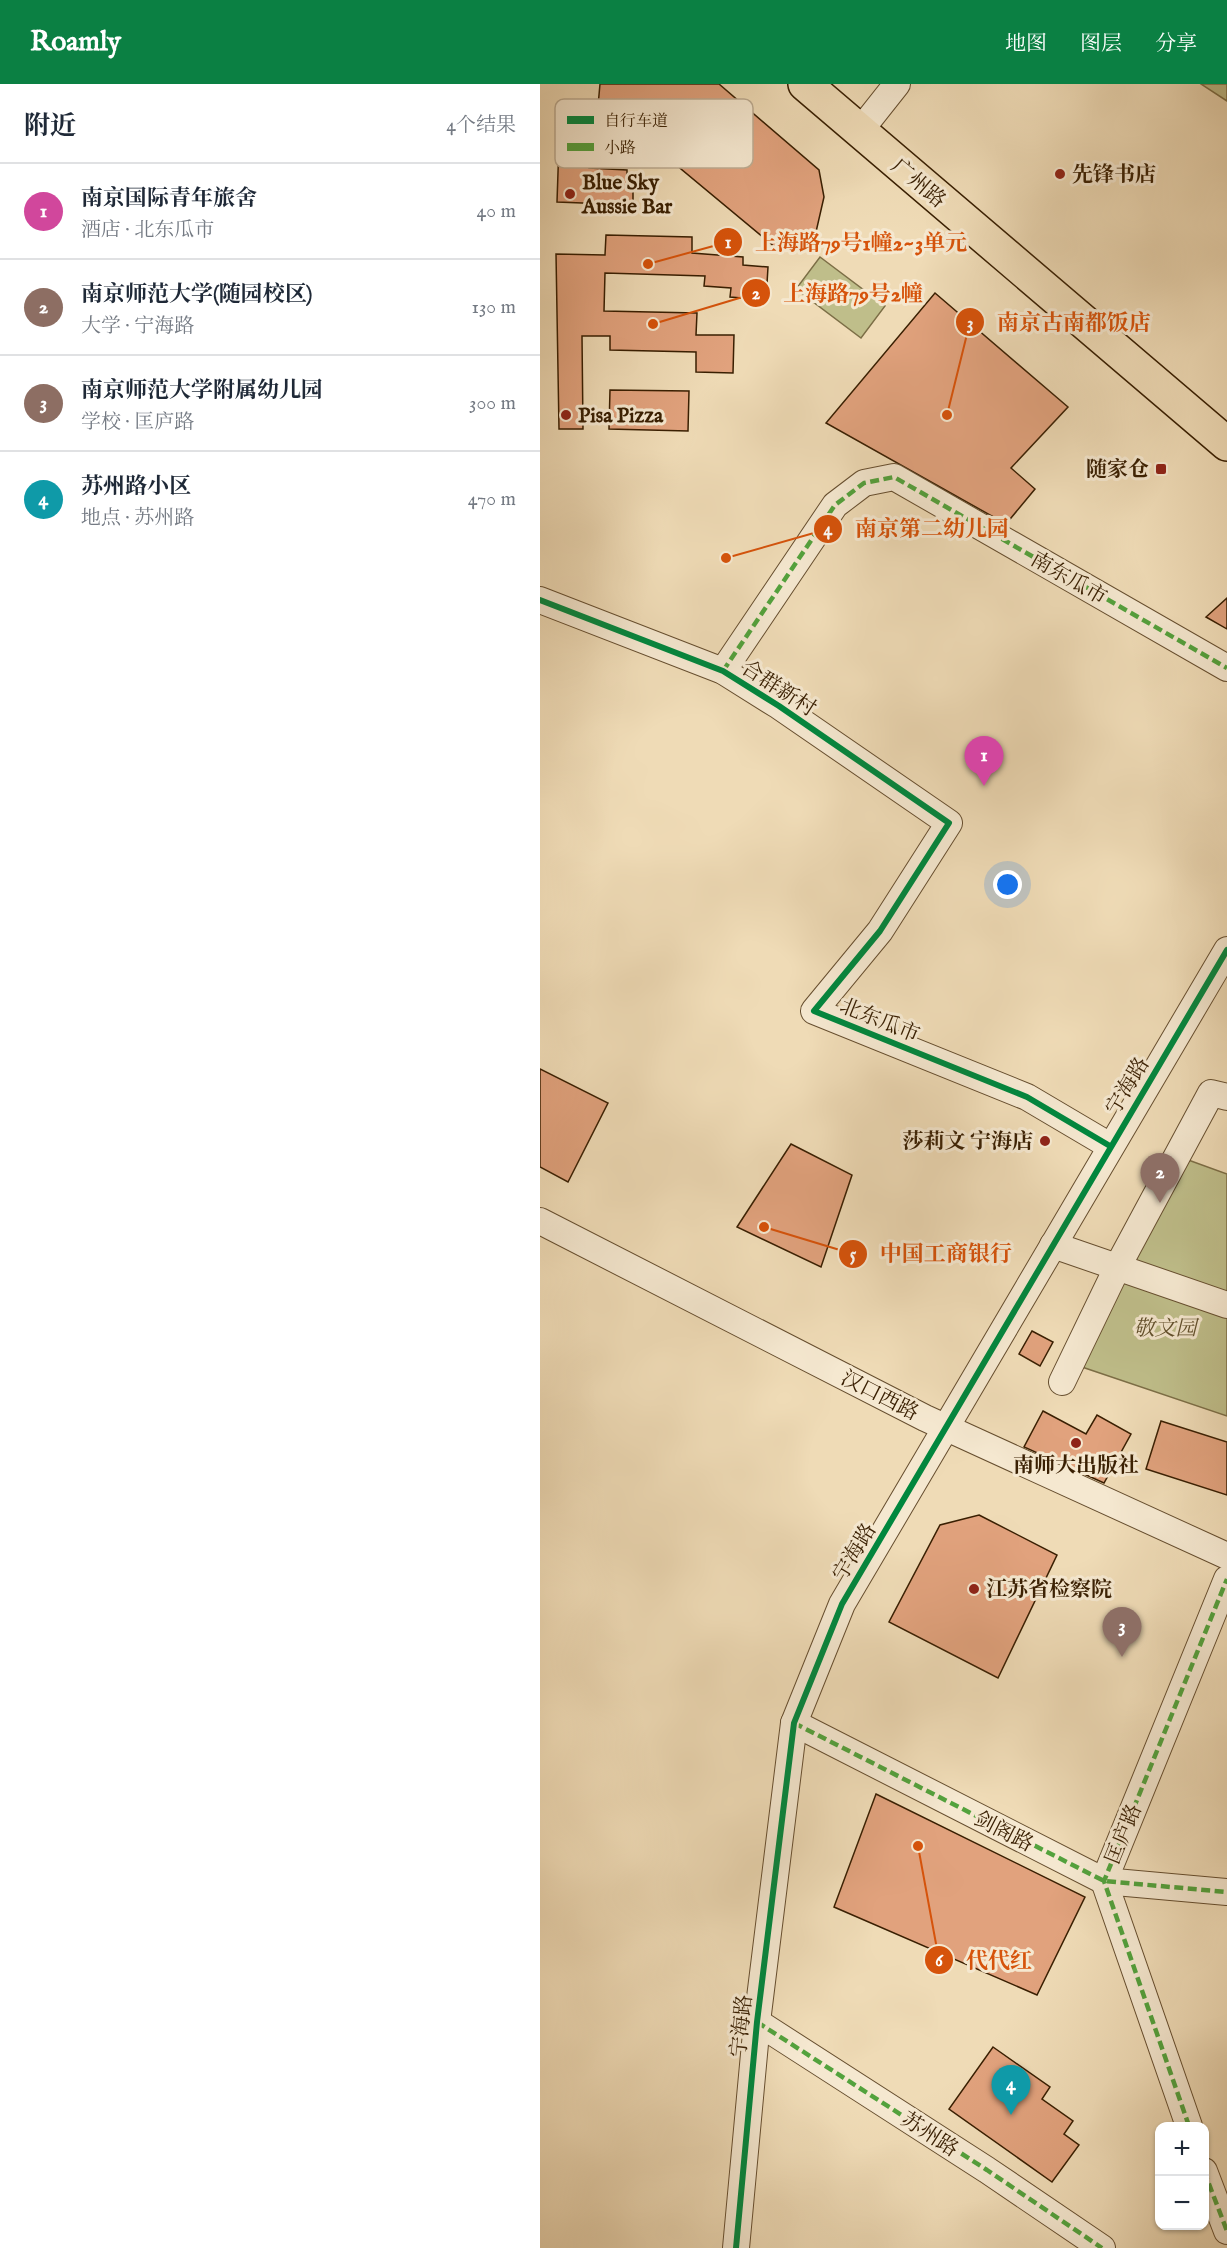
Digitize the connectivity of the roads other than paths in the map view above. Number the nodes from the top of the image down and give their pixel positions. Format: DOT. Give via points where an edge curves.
graph roads {
  1 [pos="805,84"];
  2 [pos="897,84"];
  3 [pos="859,132"];
  4 [pos="1227,444"];
  5 [pos="540,600"];
  6 [pos="1227,668"];
  7 [pos="723,671"];
  8 [pos="949,823"];
  9 [pos="1227,950"];
  10 [pos="1227,1098"];
  11 [pos="1110,1146"];
  12 [pos="540,1221"];
  13 [pos="1053,1245"];
  14 [pos="1118,1266"];
  15 [pos="1227,1305"];
  16 [pos="1062,1382"];
  17 [pos="949,1427"];
  18 [pos="1227,1556"];
  19 [pos="1227,1579"];
  20 [pos="794,1724"];
  21 [pos="1104,1881"];
  22 [pos="1227,1892"];
  23 [pos="757,2022"];
  24 [pos="1187,2122"];
  25 [pos="1206,2176"];
  26 [pos="1227,2231"];
  27 [pos="736,2248"];
  28 [pos="1102,2248"];
  1 -- 3 [label="main road, 广州路"];
  2 -- 3 [label="street"];
  3 -- 4 [label="main road, 广州路"];
  5 -- 7 [label="street, 合群新村"];
  6 -- 7 [label="street, 南东瓜市" via="894,477 864,483 835,505"];
  7 -- 8 [label="street, 合群新村"];
  8 -- 11 [label="street, 北东瓜市" via="880,931 814,1011 1027,1097"];
  9 -- 11 [label="street, 宁海路"];
  10 -- 14 [label="street" via="1211,1093"];
  11 -- 13 [label="street, 宁海路"];
  12 -- 17 [label="street, 汉口西路"];
  13 -- 14 [label="street"];
  13 -- 17 [label="street, 宁海路"];
  14 -- 15 [label="street"];
  14 -- 16 [label="street"];
  17 -- 18 [label="street, 汉口西路"];
  17 -- 20 [label="street, 宁海路" via="842,1604"];
  19 -- 21 [label="street, 匡庐路"];
  20 -- 21 [label="street, 剑阁路"];
  20 -- 23 [label="street, 宁海路"];
  21 -- 22 [label="street, 剑阁路"];
  21 -- 24 [label="street, 匡庐路"];
  23 -- 27 [label="street, 宁海路"];
  23 -- 28 [label="street, 苏州路"];
  25 -- 26 [label="street"];
}
